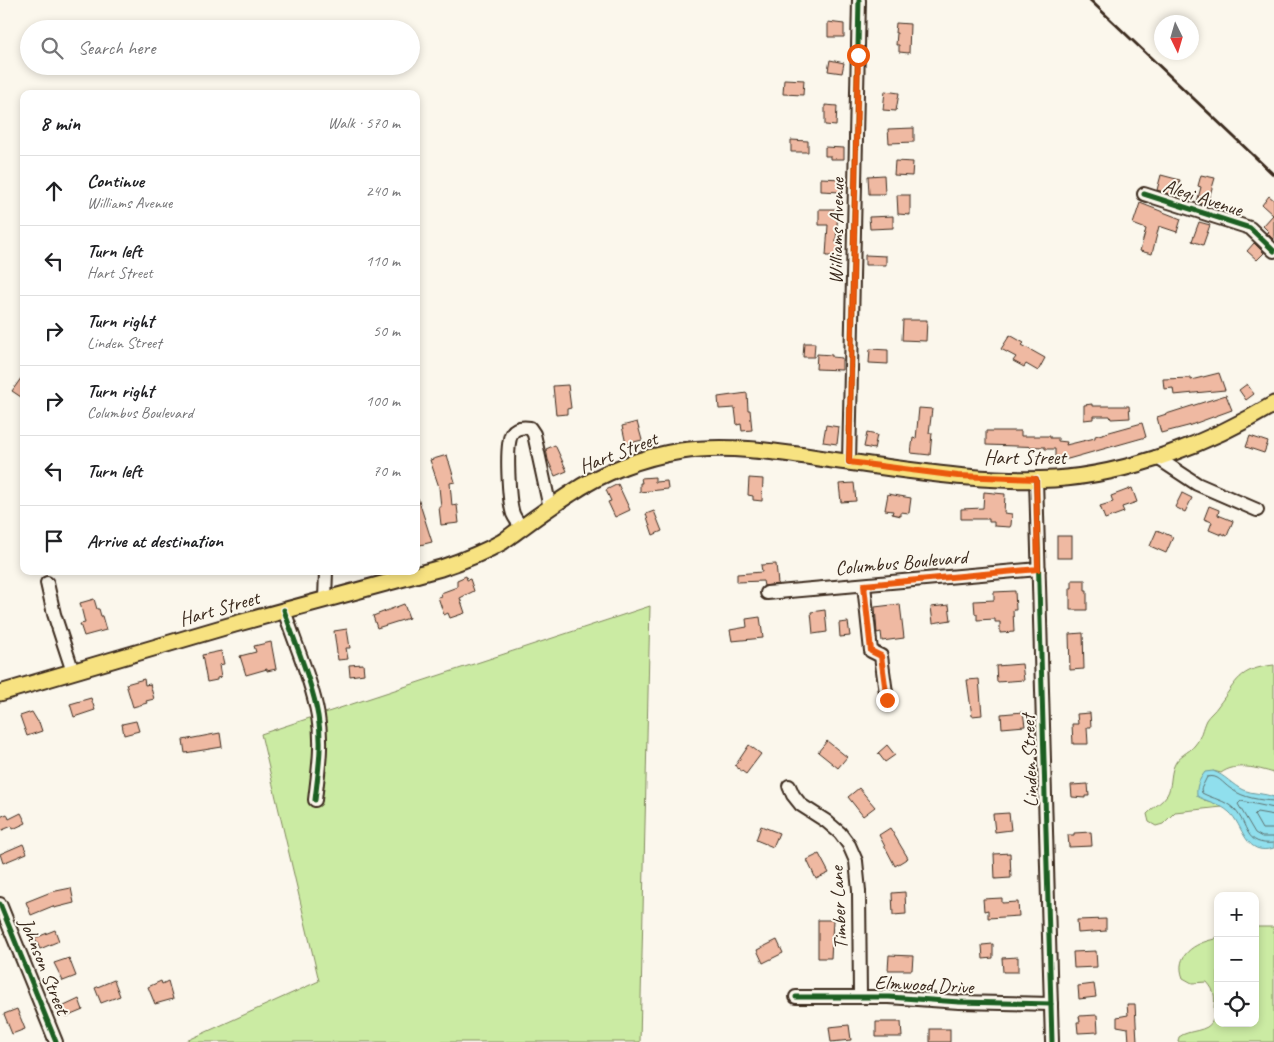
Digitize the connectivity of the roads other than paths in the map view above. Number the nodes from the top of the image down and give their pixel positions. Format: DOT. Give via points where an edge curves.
graph roads {
  1 [pos="859,0"];
  2 [pos="1144,194"];
  3 [pos="1274,251"];
  4 [pos="1274,404"];
  5 [pos="1156,457"];
  6 [pos="849,462"];
  7 [pos="1036,479"];
  8 [pos="550,508"];
  9 [pos="1257,510"];
  10 [pos="521,528"];
  11 [pos="1038,569"];
  12 [pos="420,573"];
  13 [pos="326,575"];
  14 [pos="412,575"];
  15 [pos="47,583"];
  16 [pos="864,585"];
  17 [pos="767,593"];
  18 [pos="325,599"];
  19 [pos="284,610"];
  20 [pos="74,672"];
  21 [pos="0,693"];
  22 [pos="887,700"];
  23 [pos="789,786"];
  24 [pos="315,800"];
  25 [pos="0,904"];
  26 [pos="860,996"];
  27 [pos="796,997"];
  28 [pos="1051,1004"];
  29 [pos="56,1042"];
  30 [pos="1052,1042"];
  1 -- 6 [label="street, Williams Avenue"];
  2 -- 3 [label="street, Alegi Avenue" via="1250,228"];
  4 -- 5 [label="main road, Hart Street" via="1224,431"];
  5 -- 7 [label="main road, Hart Street" via="1094,474"];
  5 -- 9 [label="street" via="1197,484"];
  6 -- 7 [label="main road, Hart Street" via="958,476"];
  6 -- 8 [label="main road, Hart Street" via="744,449 680,451 646,459 601,476"];
  7 -- 11 [label="street, Linden Street"];
  8 -- 10 [label="main road, Hart Street"];
  8 -- 10 [label="street" via="534,434 530,428 517,429 509,443 509,480 513,515"];
  10 -- 12 [label="main road, Hart Street" via="502,542 455,563"];
  11 -- 16 [label="street, Columbus Boulevard"];
  11 -- 28 [label="street, Linden Street"];
  13 -- 18 [label="street"];
  14 -- 18 [label="main road, Hart Street"];
  15 -- 20 [label="street"];
  16 -- 17 [label="street, Columbus Boulevard"];
  16 -- 22 [label="street" via="871,651 881,656"];
  18 -- 19 [label="main road, Hart Street"];
  19 -- 20 [label="main road, Hart Street"];
  19 -- 24 [label="street" via="318,717 320,751"];
  20 -- 21 [label="main road, Hart Street"];
  23 -- 26 [label="street, Timber Lane" via="797,802 840,833 856,860 860,890"];
  25 -- 29 [label="street, Johnson Street"];
  26 -- 27 [label="street, Elmwood Drive"];
  26 -- 28 [label="street, Elmwood Drive"];
  28 -- 30 [label="street, Linden Street"];
}
